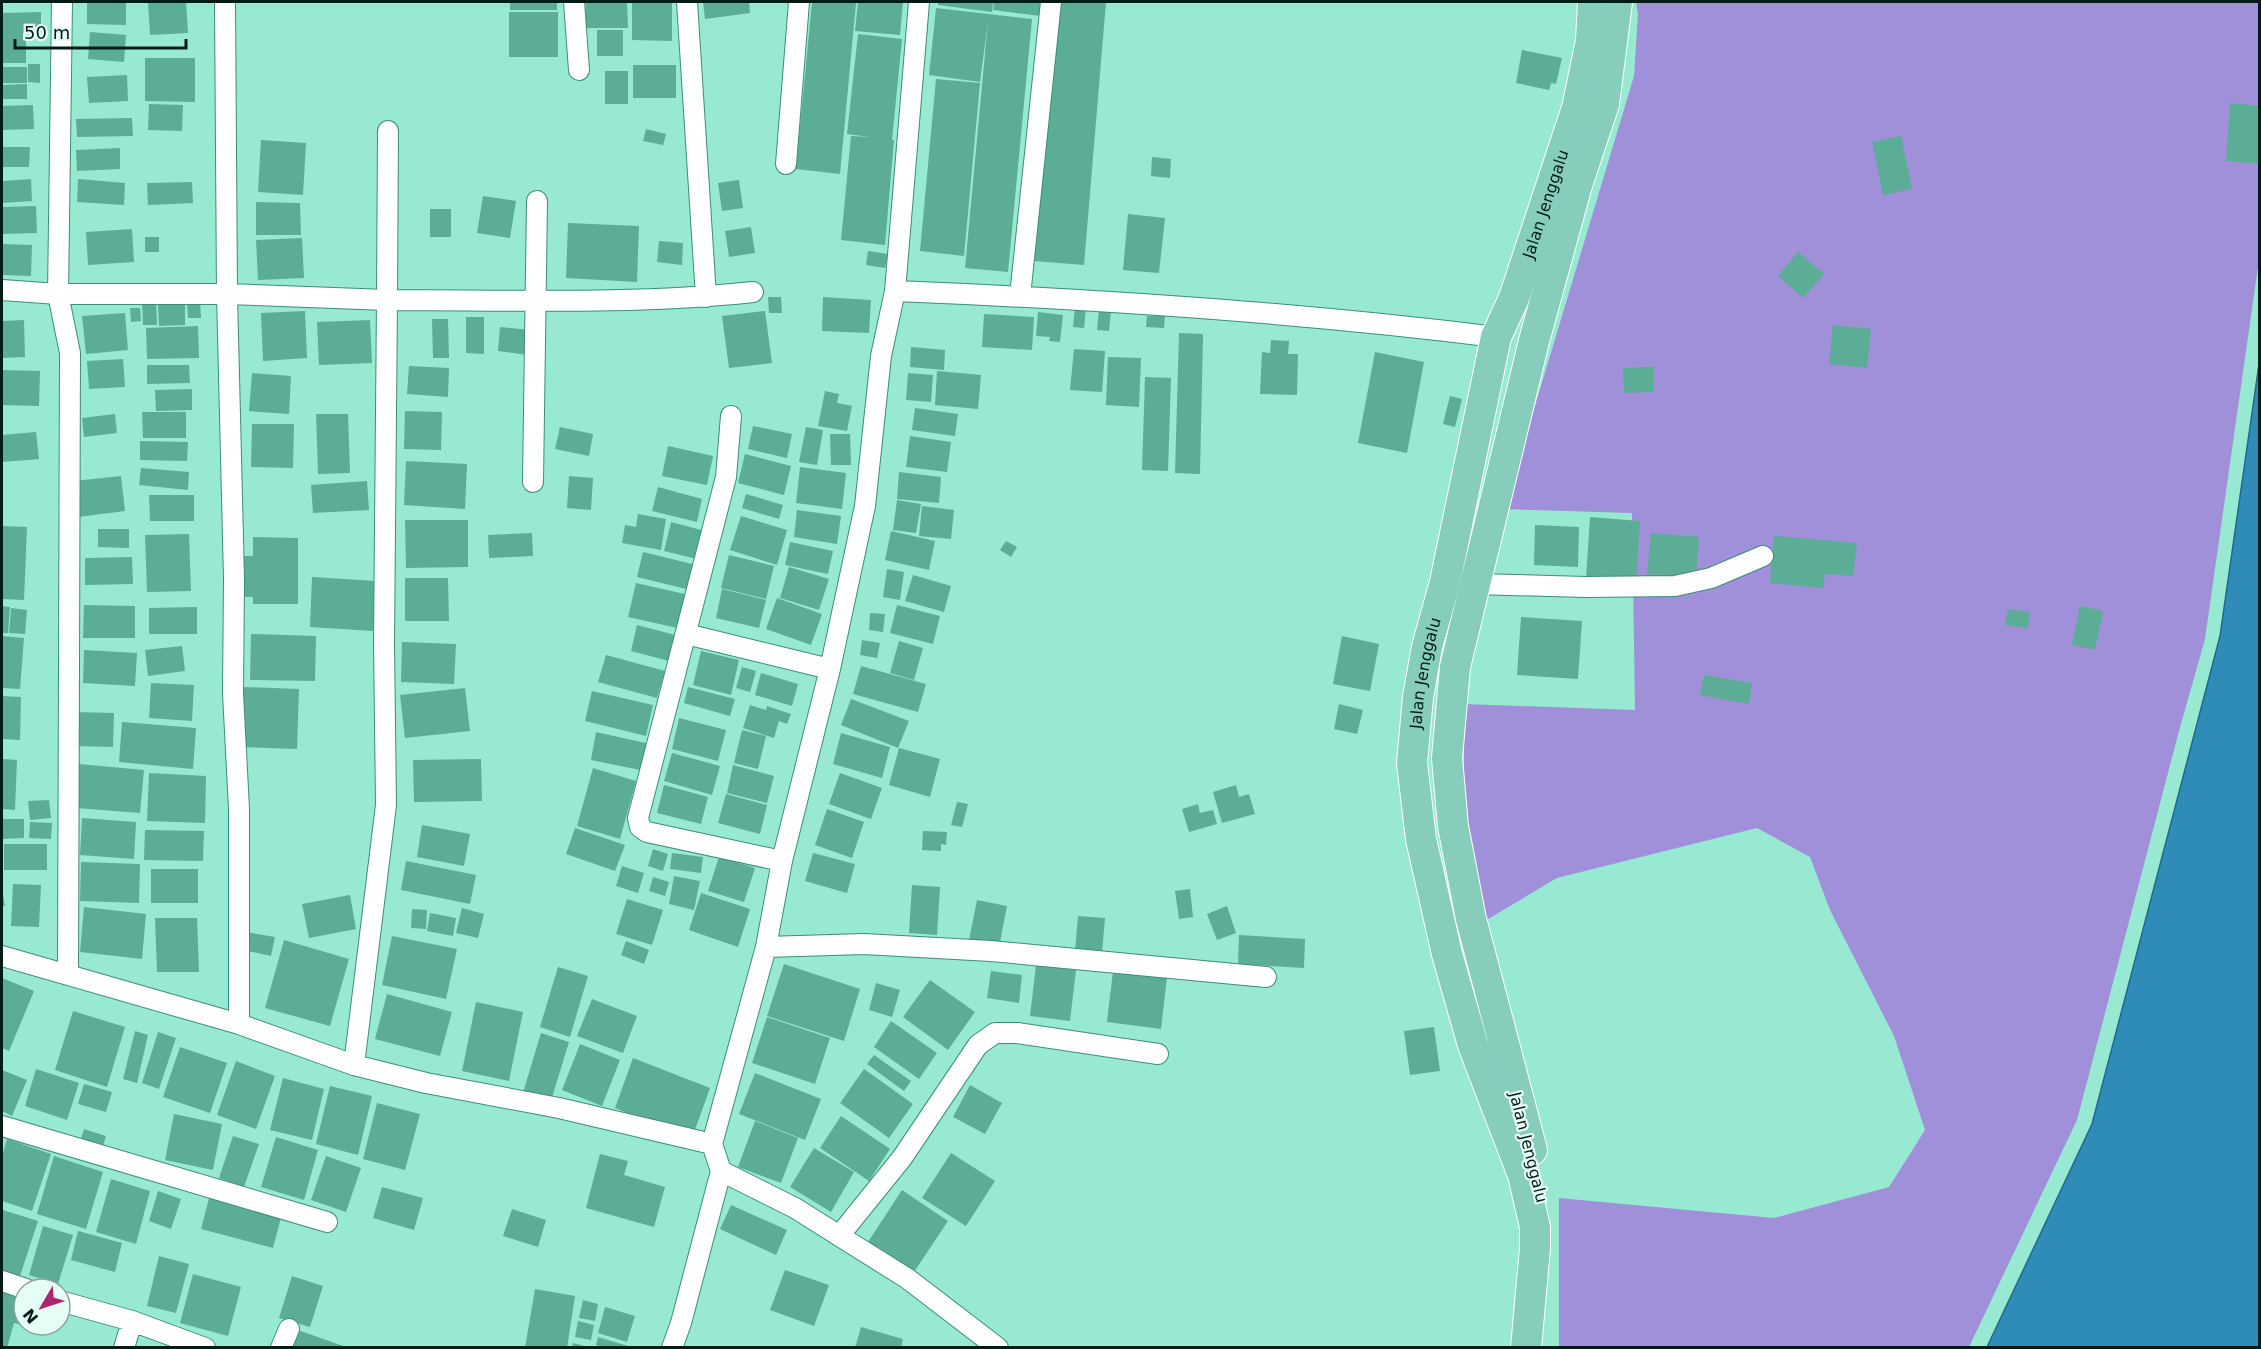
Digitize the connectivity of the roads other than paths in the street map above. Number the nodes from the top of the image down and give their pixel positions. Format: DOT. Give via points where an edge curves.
graph roads {
  1 [pos="62,2"];
  2 [pos="225,2"];
  3 [pos="574,2"];
  4 [pos="687,2"];
  5 [pos="799,2"];
  6 [pos="919,2"];
  7 [pos="1051,2"];
  8 [pos="1593,2"];
  9 [pos="1617,2"];
  10 [pos="579,70"];
  11 [pos="388,131"];
  12 [pos="786,164"];
  13 [pos="1567,179"];
  14 [pos="537,201"];
  15 [pos="2,290"];
  16 [pos="895,291"];
  17 [pos="753,292"];
  18 [pos="58,294"];
  19 [pos="227,294"];
  20 [pos="1020,296"];
  21 [pos="706,297"];
  22 [pos="387,300"];
  23 [pos="537,300"];
  24 [pos="1496,336"];
  25 [pos="731,416"];
  26 [pos="533,482"];
  27 [pos="1763,556"];
  28 [pos="1475,584"];
  29 [pos="686,634"];
  30 [pos="830,669"];
  31 [pos="782,861"];
  32 [pos="766,947"];
  33 [pos="2,956"];
  34 [pos="68,975"];
  35 [pos="1266,977"];
  36 [pos="239,1024"];
  37 [pos="1158,1054"];
  38 [pos="354,1065"];
  39 [pos="2,1126"];
  40 [pos="712,1144"];
  41 [pos="721,1171"];
  42 [pos="327,1222"];
  43 [pos="1542,1227"];
  44 [pos="839,1236"];
  45 [pos="72,1304"];
  46 [pos="132,1321"];
  47 [pos="289,1329"];
  48 [pos="124,1347"];
  49 [pos="205,1347"];
  50 [pos="281,1347"];
  51 [pos="672,1347"];
  52 [pos="998,1347"];
  53 [pos="1526,1347"];
  54 [pos="1541,1347"];
  1 -- 18 [label="street"];
  2 -- 19 [label="street"];
  3 -- 10 [label="street"];
  4 -- 21 [label="street"];
  5 -- 12 [label="street"];
  6 -- 16 [label="street"];
  7 -- 20 [label="street"];
  8 -- 13 [label="main road, Jalan Jenggalu" via="1591,41"];
  9 -- 13 [label="main road, Jalan Jenggalu" via="1604,104"];
  11 -- 22 [label="street"];
  13 -- 24 [label="main road, Jalan Jenggalu"];
  13 -- 28 [label="main road, Jalan Jenggalu" via="1534,341"];
  14 -- 23 [label="street"];
  15 -- 18 [label="street"];
  16 -- 20 [label="street"];
  16 -- 30 [label="street" via="881,356 865,506"];
  17 -- 21 [label="street"];
  18 -- 19 [label="street"];
  18 -- 34 [label="street" via="70,353"];
  19 -- 22 [label="street"];
  19 -- 36 [label="street" via="239,809"];
  20 -- 24 [label="street" via="1242,310"];
  21 -- 23 [label="street"];
  22 -- 23 [label="street"];
  22 -- 38 [label="street" via="386,805"];
  23 -- 26 [label="street"];
  24 -- 43 [label="main road, Jalan Jenggalu" via="1445,582 1427,647 1412,763 1421,839 1447,954 1473,1045"];
  25 -- 29 [label="street" via="726,477"];
  27 -- 28 [label="street" via="1711,578 1676,586"];
  28 -- 43 [label="main road, Jalan Jenggalu" via="1455,667 1448,758 1453,826 1471,919 1534,1156"];
  29 -- 30 [label="street"];
  29 -- 31 [label="street" via="639,818 640,827 647,832"];
  30 -- 31 [label="street"];
  31 -- 32 [label="street"];
  32 -- 35 [label="street" via="864,944 991,951"];
  32 -- 40 [label="street"];
  33 -- 34 [label="street"];
  34 -- 36 [label="street"];
  36 -- 38 [label="street"];
  37 -- 44 [label="street" via="995,1033 978,1045 902,1158"];
  38 -- 40 [label="street"];
  39 -- 42 [label="street"];
  40 -- 41 [label="street"];
  41 -- 44 [label="street" via="795,1208"];
  41 -- 51 [label="street"];
  43 -- 53 [label="main road, Jalan Jenggalu"];
  43 -- 54 [label="main road, Jalan Jenggalu"];
  44 -- 52 [label="street" via="908,1279"];
  45 -- 46 [label="street"];
  46 -- 48 [label="street"];
  46 -- 49 [label="street"];
  47 -- 50 [label="street"];
}
